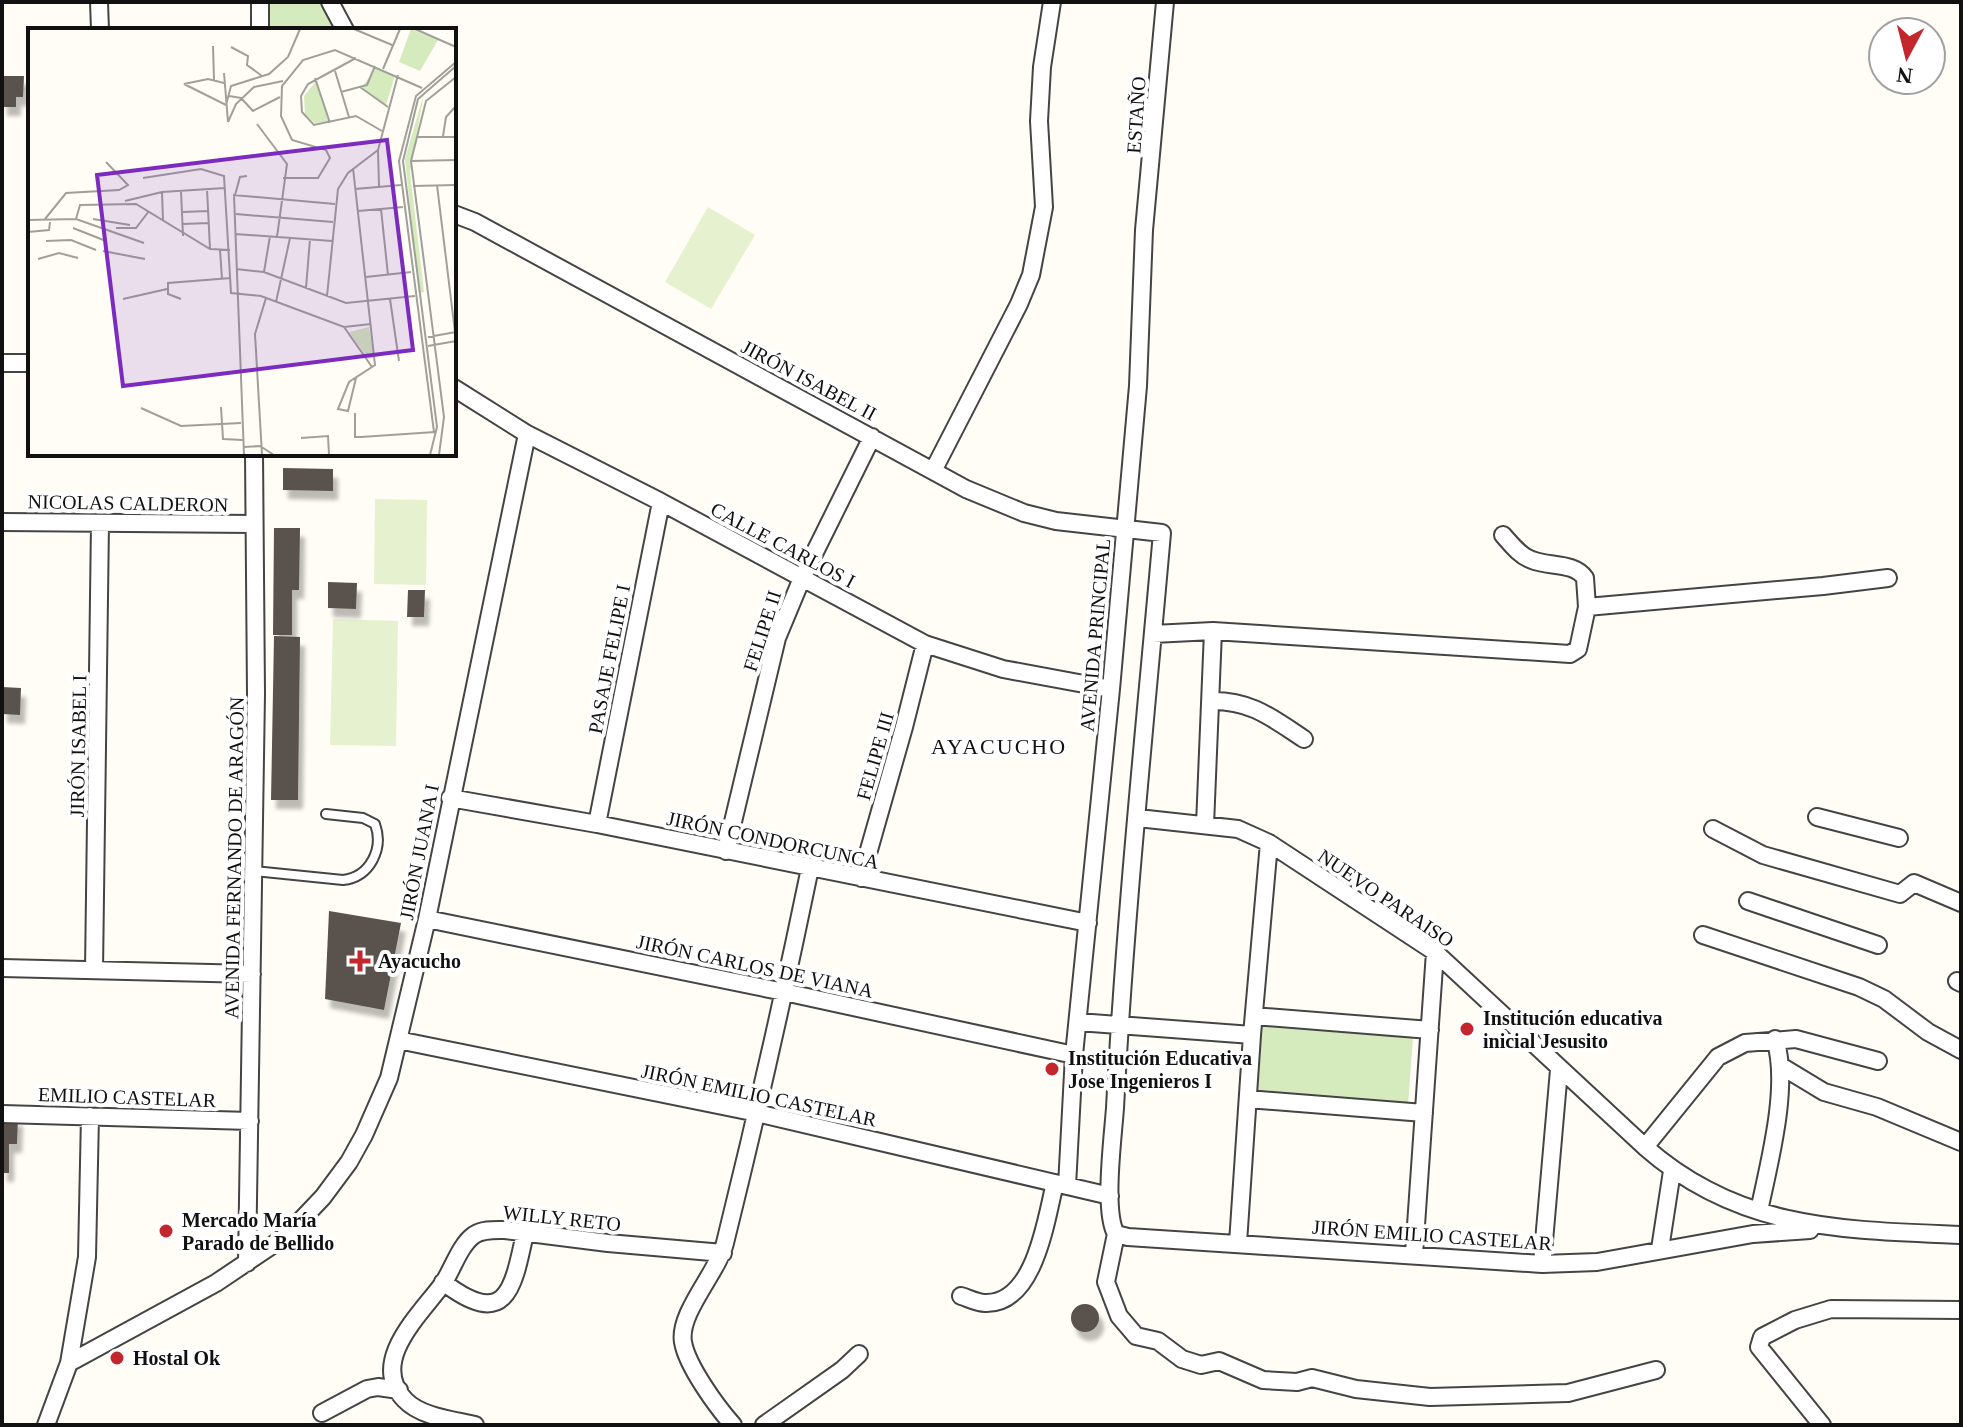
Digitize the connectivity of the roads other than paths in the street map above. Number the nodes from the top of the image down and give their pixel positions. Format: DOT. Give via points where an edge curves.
graph roads {
  1 [pos="99,2"];
  2 [pos="260,2"];
  3 [pos="330,2"];
  4 [pos="1052,2"];
  5 [pos="1165,2"];
  6 [pos="100,28"];
  7 [pos="260,28"];
  8 [pos="344,28"];
  9 [pos="456,215"];
  10 [pos="1144,230"];
  11 [pos="2,363"];
  12 [pos="28,363"];
  13 [pos="456,389"];
  14 [pos="527,434"];
  15 [pos="872,437"];
  16 [pos="254,456"];
  17 [pos="933,471"];
  18 [pos="661,502"];
  19 [pos="2,522"];
  20 [pos="100,523"];
  21 [pos="254,524"];
  22 [pos="1124,528"];
  23 [pos="1503,535"];
  24 [pos="802,578"];
  25 [pos="1888,578"];
  26 [pos="1587,607"];
  27 [pos="1213,631"];
  28 [pos="1153,634"];
  29 [pos="925,644"];
  30 [pos="1111,689"];
  31 [pos="1210,701"];
  32 [pos="1304,739"];
  33 [pos="450,798"];
  34 [pos="326,814"];
  35 [pos="1817,817"];
  36 [pos="1138,818"];
  37 [pos="597,824"];
  38 [pos="1205,825"];
  39 [pos="1713,829"];
  40 [pos="1899,838"];
  41 [pos="1269,843"];
  42 [pos="726,851"];
  43 [pos="810,868"];
  44 [pos="253,871"];
  45 [pos="861,878"];
  46 [pos="1748,901"];
  47 [pos="1961,903"];
  48 [pos="427,919"];
  49 [pos="1088,923"];
  50 [pos="1703,935"];
  51 [pos="1878,945"];
  52 [pos="1435,952"];
  53 [pos="2,968"];
  54 [pos="94,970"];
  55 [pos="252,974"];
  56 [pos="784,992"];
  57 [pos="1254,1016"];
  58 [pos="1078,1022"];
  59 [pos="1119,1025"];
  60 [pos="1430,1030"];
  61 [pos="1252,1035"];
  62 [pos="1775,1039"];
  63 [pos="398,1040"];
  64 [pos="1961,1050"];
  65 [pos="1074,1055"];
  66 [pos="1878,1061"];
  67 [pos="1781,1066"];
  68 [pos="1559,1070"];
  69 [pos="1248,1099"];
  70 [pos="757,1113"];
  71 [pos="1424,1113"];
  72 [pos="2,1114"];
  73 [pos="90,1116"];
  74 [pos="250,1121"];
  75 [pos="1961,1142"];
  76 [pos="1645,1147"];
  77 [pos="1672,1171"];
  78 [pos="1061,1184"];
  79 [pos="1110,1196"];
  80 [pos="1759,1211"];
  81 [pos="1840,1229"];
  82 [pos="525,1233"];
  83 [pos="1116,1234"];
  84 [pos="1961,1235"];
  85 [pos="1238,1243"];
  86 [pos="1660,1249"];
  87 [pos="723,1253"];
  88 [pos="1414,1254"];
  89 [pos="247,1263"];
  90 [pos="1542,1264"];
  91 [pos="443,1282"];
  92 [pos="961,1296"];
  93 [pos="1961,1310"];
  94 [pos="859,1354"];
  95 [pos="69,1363"];
  96 [pos="1656,1370"];
  97 [pos="399,1390"];
  98 [pos="322,1413"];
  99 [pos="46,1425"];
  100 [pos="475,1425"];
  101 [pos="733,1425"];
  102 [pos="764,1425"];
  103 [pos="1822,1425"];
  1 -- 6 [label="street"];
  2 -- 7 [label="street"];
  3 -- 8 [label="street"];
  4 -- 17 [label="street" via="1039,121 1044,207 1031,275"];
  5 -- 10 [label="street, ESTAÑO"];
  9 -- 15 [label="street, JIRÓN ISABEL II"];
  10 -- 22 [label="street, AVENIDA PRINCIPAL" via="1138,386"];
  11 -- 12 [label="street"];
  13 -- 14 [label="street, CALLE CARLOS I"];
  14 -- 18 [label="street, CALLE CARLOS I"];
  14 -- 33 [label="street, JIRÓN JUANA I"];
  15 -- 17 [label="street, JIRÓN ISABEL II"];
  15 -- 24 [label="street, FELIPE II"];
  16 -- 21 [label="street, AVENIDA FERNANDO DE ARAGÓN"];
  17 -- 22 [label="street, JIRÓN ISABEL II" via="1024,513"];
  18 -- 24 [label="street, CALLE CARLOS I"];
  18 -- 37 [label="street, PASAJE FELIPE I"];
  19 -- 20 [label="street, NICOLAS CALDERON"];
  20 -- 21 [label="street, NICOLAS CALDERON"];
  20 -- 54 [label="street, JIRÓN ISABEL I"];
  21 -- 44 [label="street, AVENIDA FERNANDO DE ARAGÓN"];
  22 -- 28 [label="street, JIRÓN ISABEL II" via="1162,533"];
  22 -- 30 [label="street, AVENIDA PRINCIPAL"];
  23 -- 26 [label="street" via="1531,560 1581,573"];
  24 -- 29 [label="street, CALLE CARLOS I"];
  24 -- 42 [label="street, FELIPE II" via="777,638"];
  25 -- 26 [label="street"];
  26 -- 27 [label="street" via="1582,640 1570,654"];
  27 -- 28 [label="street"];
  27 -- 31 [label="street"];
  28 -- 36 [label="street"];
  29 -- 30 [label="street, CALLE CARLOS I" via="1003,669"];
  29 -- 45 [label="street, FELIPE III"];
  30 -- 49 [label="street, AVENIDA PRINCIPAL"];
  31 -- 32 [label="street" via="1230,700 1259,709"];
  31 -- 38 [label="street"];
  33 -- 37 [label="street, JIRÓN CONDORCUNCA"];
  33 -- 48 [label="street, JIRÓN JUANA I"];
  34 -- 44 [label="lane" via="375,824 379,836 374,858 364,872 343,880"];
  35 -- 40 [label="street"];
  36 -- 38 [label="street, NUEVO PARAISO"];
  36 -- 59 [label="street"];
  37 -- 42 [label="street, JIRÓN CONDORCUNCA"];
  38 -- 41 [label="street, NUEVO PARAISO" via="1238,829"];
  39 -- 47 [label="street" via="1763,855 1900,894 1914,883"];
  41 -- 52 [label="street, NUEVO PARAISO"];
  41 -- 57 [label="street"];
  42 -- 43 [label="street, JIRÓN CONDORCUNCA"];
  43 -- 45 [label="street, JIRÓN CONDORCUNCA"];
  43 -- 56 [label="street"];
  44 -- 55 [label="street, AVENIDA FERNANDO DE ARAGÓN"];
  45 -- 49 [label="street, JIRÓN CONDORCUNCA"];
  46 -- 51 [label="street"];
  48 -- 56 [label="street, JIRÓN CARLOS DE VIANA"];
  48 -- 63 [label="street, JIRÓN JUANA I"];
  49 -- 58 [label="street, AVENIDA PRINCIPAL"];
  50 -- 64 [label="street" via="1859,987"];
  52 -- 60 [label="street"];
  52 -- 68 [label="street, NUEVO PARAISO"];
  53 -- 54 [label="street"];
  54 -- 55 [label="street"];
  55 -- 74 [label="street, AVENIDA FERNANDO DE ARAGÓN"];
  56 -- 65 [label="street, JIRÓN CARLOS DE VIANA"];
  56 -- 70 [label="street"];
  57 -- 60 [label="street"];
  57 -- 61 [label="street"];
  58 -- 59 [label="street"];
  58 -- 65 [label="street, AVENIDA PRINCIPAL"];
  59 -- 61 [label="street"];
  59 -- 79 [label="street"];
  60 -- 71 [label="street"];
  61 -- 69 [label="street"];
  62 -- 66 [label="street" via="1796,1039"];
  62 -- 67 [label="street"];
  62 -- 76 [label="street" via="1745,1043 1718,1057"];
  63 -- 70 [label="street, JIRÓN EMILIO CASTELAR"];
  63 -- 89 [label="street, JIRÓN JUANA I" via="389,1078 349,1162 305,1218"];
  65 -- 78 [label="street, AVENIDA PRINCIPAL"];
  67 -- 75 [label="street" via="1824,1092 1877,1107"];
  67 -- 80 [label="street"];
  68 -- 76 [label="street, NUEVO PARAISO"];
  68 -- 90 [label="street"];
  69 -- 71 [label="street"];
  69 -- 85 [label="street"];
  70 -- 78 [label="street, JIRÓN EMILIO CASTELAR"];
  70 -- 87 [label="street"];
  71 -- 88 [label="street"];
  72 -- 73 [label="street, EMILIO CASTELAR"];
  73 -- 74 [label="street, EMILIO CASTELAR"];
  73 -- 95 [label="street" via="87,1257"];
  74 -- 89 [label="street, AVENIDA FERNANDO DE ARAGÓN"];
  76 -- 77 [label="street, NUEVO PARAISO"];
  77 -- 80 [label="street, NUEVO PARAISO" via="1725,1201"];
  77 -- 86 [label="street"];
  78 -- 79 [label="street, JIRÓN EMILIO CASTELAR"];
  78 -- 92 [label="street, AVENIDA PRINCIPAL" via="1035,1263 1012,1296 986,1303"];
  79 -- 83 [label="street"];
  80 -- 81 [label="street, NUEVO PARAISO"];
  81 -- 84 [label="street, NUEVO PARAISO"];
  81 -- 86 [label="street, JIRÓN EMILIO CASTELAR" via="1753,1234"];
  82 -- 87 [label="street, WILLY RETO"];
  82 -- 91 [label="street, WILLY RETO" via="489,1230 473,1235"];
  82 -- 91 [label="street" via="506,1297 481,1303"];
  83 -- 85 [label="street, JIRÓN EMILIO CASTELAR"];
  83 -- 96 [label="street" via="1106,1282 1119,1316 1136,1336 1158,1341 1182,1359 1201,1365 1219,1361 1263,1380 1312,1378 1430,1397 1568,1393"];
  85 -- 88 [label="street, JIRÓN EMILIO CASTELAR"];
  86 -- 90 [label="street, JIRÓN EMILIO CASTELAR" via="1597,1262"];
  87 -- 101 [label="street" via="684,1325 683,1343"];
  88 -- 90 [label="street, JIRÓN EMILIO CASTELAR"];
  89 -- 95 [label="street, JIRÓN JUANA I"];
  91 -- 97 [label="street, WILLY RETO" via="409,1323 396,1352 393,1368"];
  93 -- 103 [label="street" via="1831,1309 1762,1337 1759,1347"];
  94 -- 102 [label="street"];
  95 -- 99 [label="street"];
  97 -- 98 [label="street" via="367,1389"];
  97 -- 100 [label="street" via="411,1406"];
}
